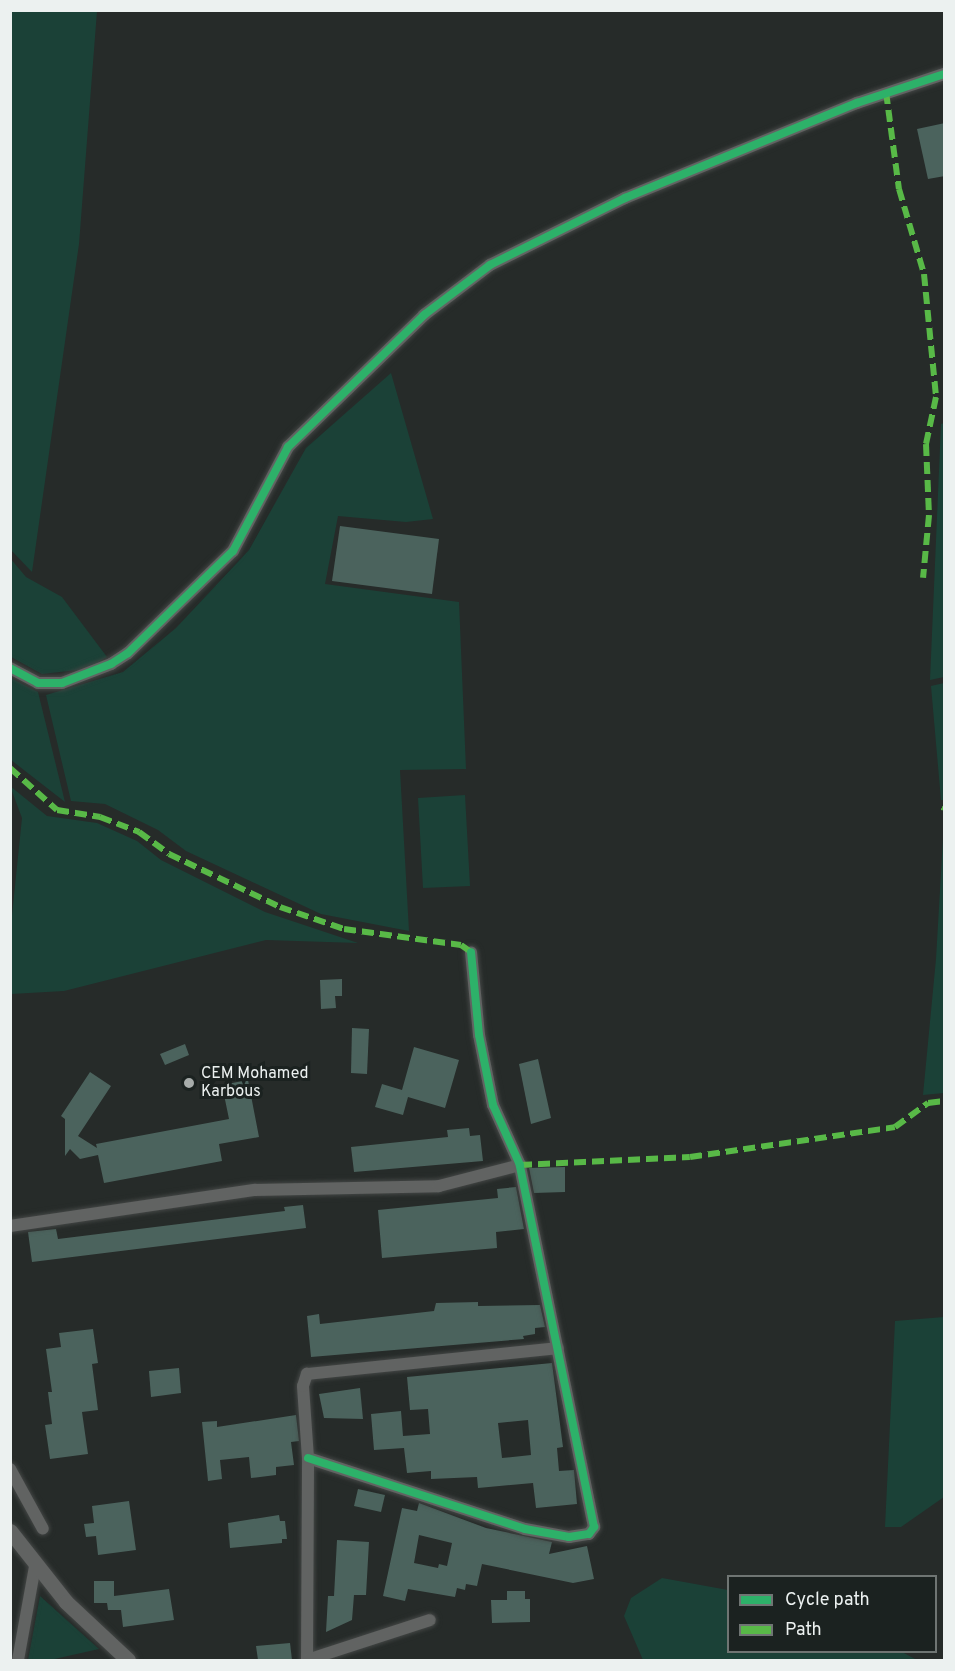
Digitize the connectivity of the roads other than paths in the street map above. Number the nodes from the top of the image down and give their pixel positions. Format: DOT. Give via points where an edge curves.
graph roads {
  1 [pos="945,74"];
  2 [pos="10,668"];
  3 [pos="471,952"];
  4 [pos="520,1165"];
  5 [pos="10,1226"];
  6 [pos="558,1348"];
  7 [pos="308,1458"];
  8 [pos="10,1469"];
  9 [pos="43,1529"];
  10 [pos="10,1531"];
  11 [pos="35,1566"];
  12 [pos="430,1620"];
  13 [pos="18,1660"];
  14 [pos="128,1660"];
  15 [pos="307,1660"];
  1 -- 2 [label="street" via="857,102 625,198 489,265 424,315 288,447 232,551 128,653 62,683 38,683"];
  3 -- 4 [label="street" via="479,1035 494,1105"];
  4 -- 5 [label="street" via="439,1186 255,1190"];
  4 -- 6 [label="street"];
  6 -- 7 [label="street" via="307,1374 303,1386"];
  6 -- 7 [label="street" via="594,1527 590,1534 569,1537 525,1528"];
  7 -- 15 [label="street"];
  8 -- 9 [label="street"];
  10 -- 11 [label="street"];
  11 -- 13 [label="street"];
  11 -- 14 [label="street"];
  12 -- 15 [label="street"];
}
